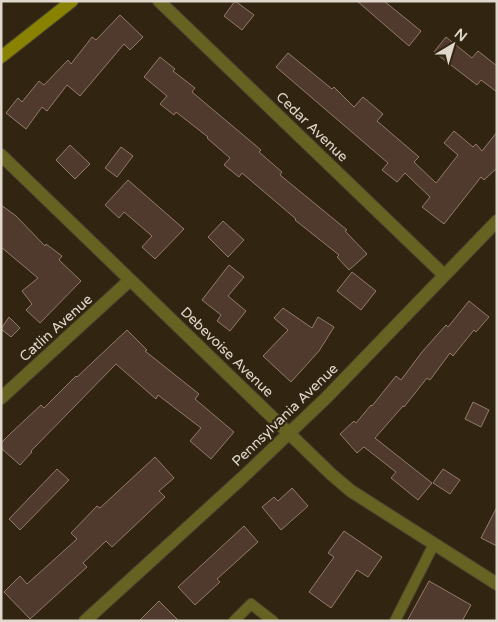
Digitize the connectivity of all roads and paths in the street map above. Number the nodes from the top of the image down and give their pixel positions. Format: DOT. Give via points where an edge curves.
graph roads {
  1 [pos="72,1"];
  2 [pos="159,1"];
  3 [pos="1,57"];
  4 [pos="1,155"];
  5 [pos="497,221"];
  6 [pos="444,275"];
  7 [pos="130,280"];
  8 [pos="1,398"];
  9 [pos="289,433"];
  10 [pos="434,544"];
  11 [pos="497,584"];
  12 [pos="85,621"];
  13 [pos="234,621"];
  14 [pos="273,621"];
  15 [pos="395,621"];
  1 -- 3 [label="main road"];
  2 -- 6 [label="street, Cedar Avenue"];
  4 -- 7 [label="street, Debevoise Avenue"];
  5 -- 6 [label="street, Pennsylvania Avenue"];
  6 -- 9 [label="street, Pennsylvania Avenue"];
  7 -- 8 [label="street, Catlin Avenue"];
  7 -- 9 [label="street, Debevoise Avenue"];
  9 -- 10 [label="street, Debevoise Avenue" via="351,490"];
  9 -- 12 [label="street, Pennsylvania Avenue"];
  10 -- 11 [label="street, Debevoise Avenue"];
  10 -- 15 [label="lane"];
  13 -- 14 [label="lane" via="251,604"];
}
